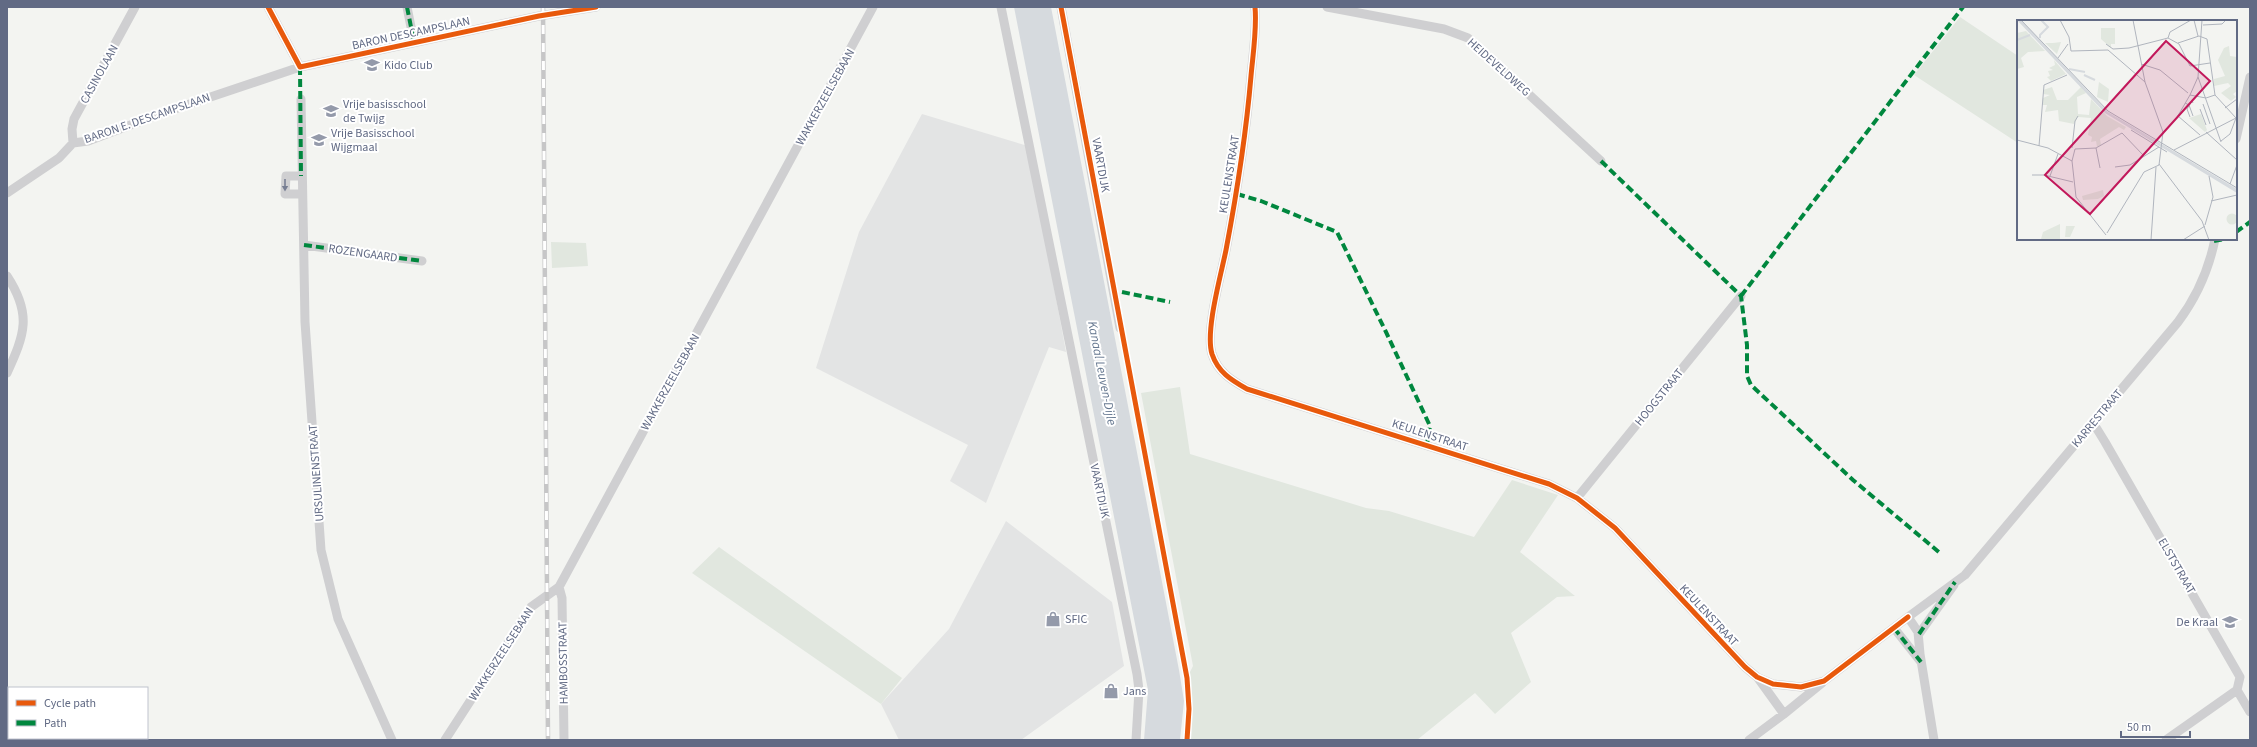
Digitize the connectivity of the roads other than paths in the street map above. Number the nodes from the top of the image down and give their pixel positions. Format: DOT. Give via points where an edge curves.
graph roads {
  1 [pos="135,7"];
  2 [pos="268,7"];
  3 [pos="407,7"];
  4 [pos="596,7"];
  5 [pos="873,7"];
  6 [pos="1001,7"];
  7 [pos="1061,7"];
  8 [pos="1255,7"];
  9 [pos="1327,7"];
  10 [pos="414,42"];
  11 [pos="300,67"];
  12 [pos="2250,77"];
  13 [pos="301,99"];
  14 [pos="2237,135"];
  15 [pos="73,143"];
  16 [pos="1601,162"];
  17 [pos="301,176"];
  18 [pos="7,192"];
  19 [pos="302,194"];
  20 [pos="2215,240"];
  21 [pos="304,245"];
  22 [pos="422,261"];
  23 [pos="7,276"];
  24 [pos="1741,296"];
  25 [pos="1120,328"];
  26 [pos="7,373"];
  27 [pos="2092,424"];
  28 [pos="1577,498"];
  29 [pos="1955,582"];
  30 [pos="559,587"];
  31 [pos="1908,617"];
  32 [pos="1894,628"];
  33 [pos="1919,634"];
  34 [pos="1921,662"];
  35 [pos="1757,677"];
  36 [pos="1824,681"];
  37 [pos="2237,690"];
  38 [pos="2250,712"];
  39 [pos="1784,714"];
  40 [pos="392,740"];
  41 [pos="445,740"];
  42 [pos="564,740"];
  43 [pos="1136,740"];
  44 [pos="1749,740"];
  45 [pos="1934,740"];
  46 [pos="2166,740"];
  1 -- 15 [label="street, CASINOLAAN" via="74,119"];
  2 -- 11 [label="street"];
  3 -- 10 [label="street"];
  4 -- 10 [label="street, BARON DESCAMPSLAAN"];
  5 -- 30 [label="street, WAKKERZEELSEBAAN"];
  6 -- 43 [label="street, VAARTDIJK" via="1137,674 1139,690"];
  7 -- 25 [label="street, VAARTDIJK"];
  8 -- 28 [label="street, KEULENSTRAAT" via="1248,120 1210,340 1212,354 1220,370 1230,380 1247,389 1549,484"];
  9 -- 16 [label="street, HEIDEVELDWEG" via="1444,29 1468,38"];
  10 -- 11 [label="street, BARON DESCAMPSLAAN"];
  11 -- 15 [label="street, BARON E. DESCAMPSLAAN"];
  12 -- 14 [label="street"];
  13 -- 17 [label="street, URSULINENSTRAAT"];
  15 -- 18 [label="street, BARON E. DESCAMPSLAAN" via="59,158"];
  17 -- 19 [label="street, URSULINENSTRAAT"];
  17 -- 19 [label="street, one-way" via="286,176 285,194"];
  19 -- 21 [label="street, URSULINENSTRAAT"];
  20 -- 27 [label="street, KARRESTRAAT" via="2205,274 2186,312"];
  21 -- 22 [label="street, ROZENGAARD"];
  21 -- 40 [label="street, URSULINENSTRAAT" via="305,322 321,550 338,619"];
  23 -- 26 [label="street" via="17,291 23,308 23,328 19,348"];
  24 -- 28 [label="street, HOOGSTRAAT"];
  27 -- 29 [label="street, KARRESTRAAT" via="1965,575"];
  27 -- 37 [label="street, ELSTSTRAAT" via="2105,442 2240,677"];
  28 -- 35 [label="street, KEULENSTRAAT" via="1615,528"];
  29 -- 31 [label="street, KARRESTRAAT"];
  29 -- 33 [label="street, KARRESTRAAT"];
  30 -- 41 [label="street, WAKKERZEELSEBAAN" via="531,606"];
  30 -- 42 [label="street, HAMBOSSTRAAT" via="562,598"];
  31 -- 32 [label="street, KEULENSTRAAT"];
  31 -- 33 [label="street"];
  32 -- 34 [label="street"];
  32 -- 36 [label="street, KEULENSTRAAT"];
  33 -- 34 [label="street"];
  34 -- 45 [label="street"];
  35 -- 36 [label="street, KEULENSTRAAT" via="1773,684 1801,687"];
  35 -- 39 [label="street, KEULENSTRAAT"];
  36 -- 39 [label="street, KEULENSTRAAT"];
  37 -- 38 [label="street, ELSTSTRAAT"];
  37 -- 46 [label="street"];
  39 -- 44 [label="street"];
}
